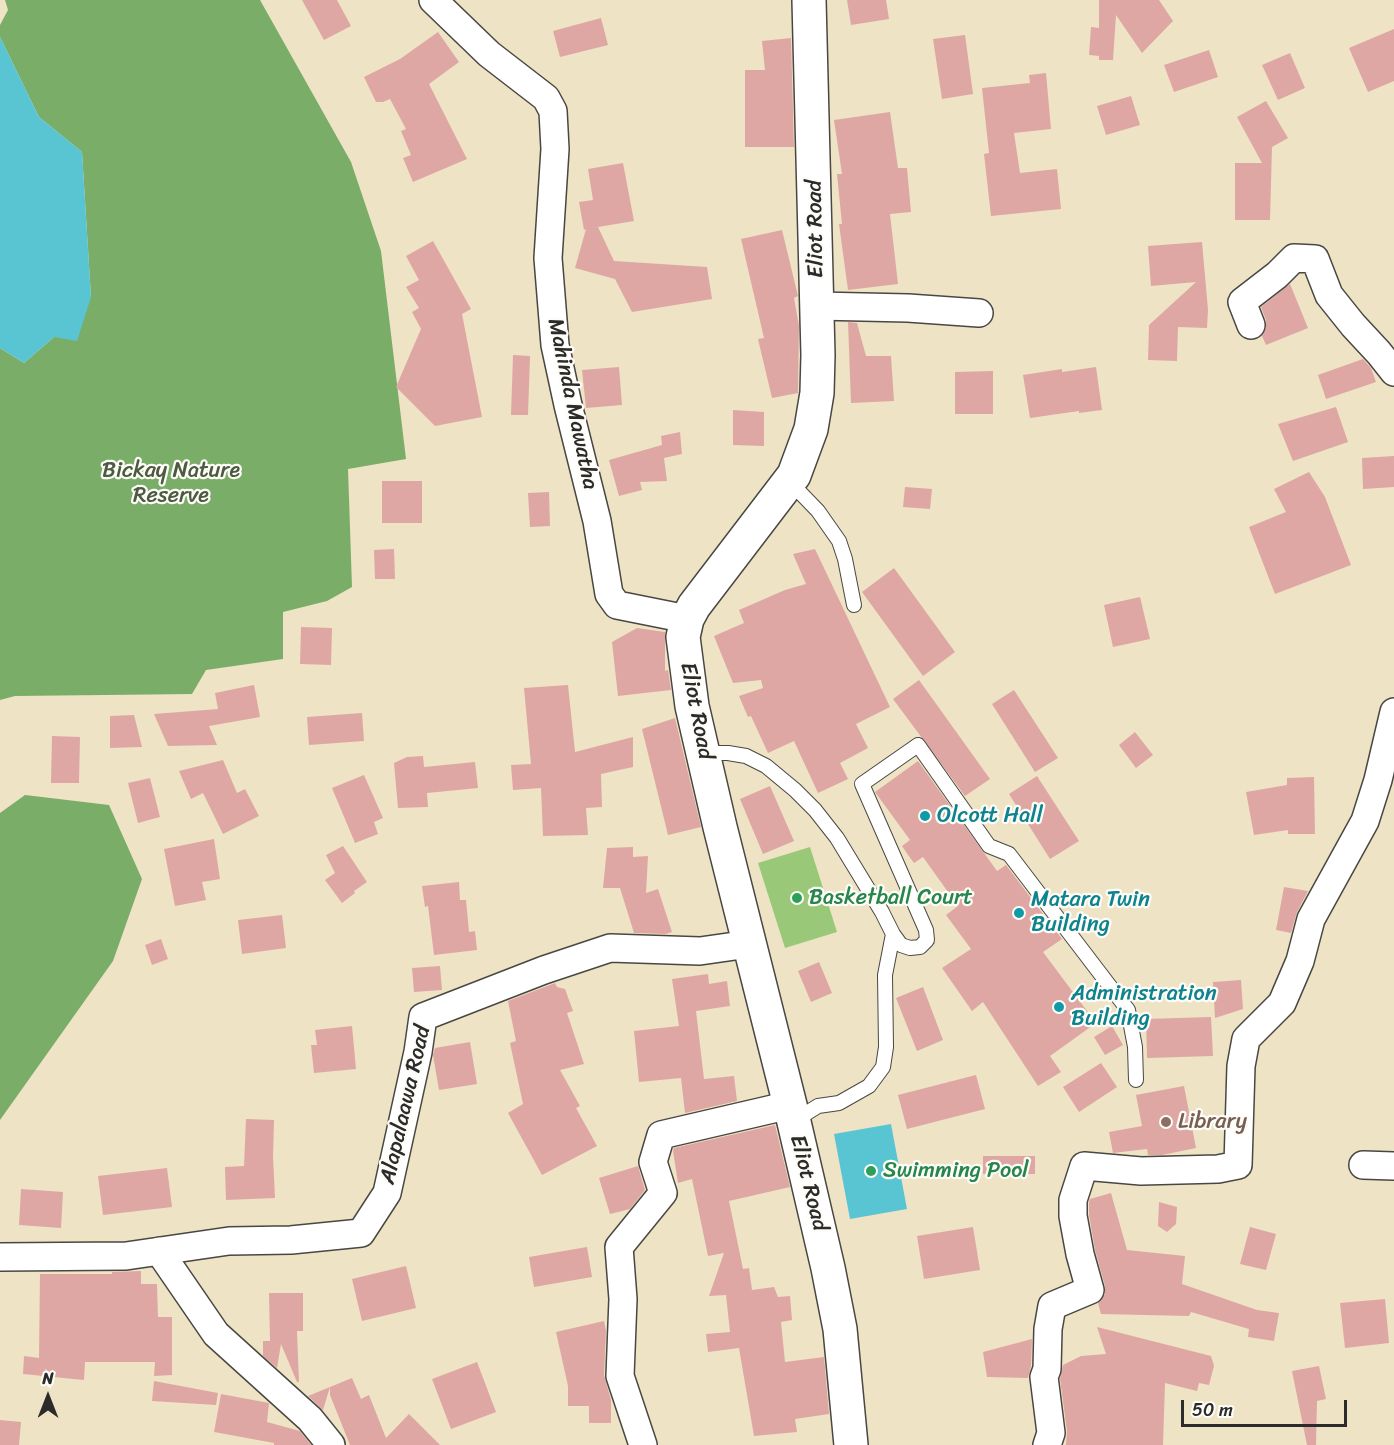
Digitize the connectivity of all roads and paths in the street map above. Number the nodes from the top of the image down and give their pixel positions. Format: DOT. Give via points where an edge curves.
graph roads {
  1 [pos="433,0"];
  2 [pos="809,0"];
  3 [pos="817,306"];
  4 [pos="979,314"];
  5 [pos="1251,325"];
  6 [pos="1394,372"];
  7 [pos="790,482"];
  8 [pos="854,605"];
  9 [pos="687,619"];
  10 [pos="1394,712"];
  11 [pos="704,753"];
  12 [pos="893,934"];
  13 [pos="749,944"];
  14 [pos="1136,1080"];
  15 [pos="792,1113"];
  16 [pos="1364,1165"];
  17 [pos="1394,1166"];
  18 [pos="159,1251"];
  19 [pos="0,1257"];
  20 [pos="331,1445"];
  21 [pos="643,1445"];
  22 [pos="851,1445"];
  23 [pos="1047,1445"];
  1 -- 9 [label="street, Mahinda Mawatha" via="489,54 546,98 552,111 555,150 548,258 555,345 597,521 609,594 617,605"];
  2 -- 3 [label="street, Eliot Road"];
  3 -- 4 [label="street"];
  3 -- 7 [label="street, Eliot Road" via="817,393 811,429"];
  5 -- 6 [label="street" via="1242,302 1294,258 1315,259 1329,295"];
  7 -- 8 [label="lane" via="839,541"];
  7 -- 9 [label="street, Eliot Road"];
  9 -- 11 [label="street, Eliot Road" via="683,638 692,706"];
  10 -- 23 [label="street" via="1365,821 1311,919 1282,1003 1246,1039 1241,1066 1238,1165 1141,1170 1084,1166 1073,1200 1073,1216 1090,1290 1052,1306 1044,1377 1051,1433"];
  11 -- 12 [label="lane" via="746,756 766,766 795,790 837,838"];
  11 -- 13 [label="street, Eliot Road"];
  12 -- 14 [label="lane" via="901,945 910,948 920,947 927,940 862,784 918,745 988,846 1009,854 1128,1010"];
  12 -- 15 [label="lane" via="885,975 884,1067 869,1086 839,1102"];
  13 -- 15 [label="street, Eliot Road"];
  13 -- 18 [label="street, Alapalaawa Road" via="700,951 610,948 423,1017 387,1193 361,1233 229,1241"];
  15 -- 21 [label="street" via="661,1135 653,1162 663,1193 619,1247 623,1299 620,1376"];
  15 -- 22 [label="street, Eliot Road" via="840,1329"];
  16 -- 17 [label="street"];
  18 -- 19 [label="street, Alapalaawa Road" via="126,1256"];
  18 -- 20 [label="street" via="216,1334 310,1419"];
}
